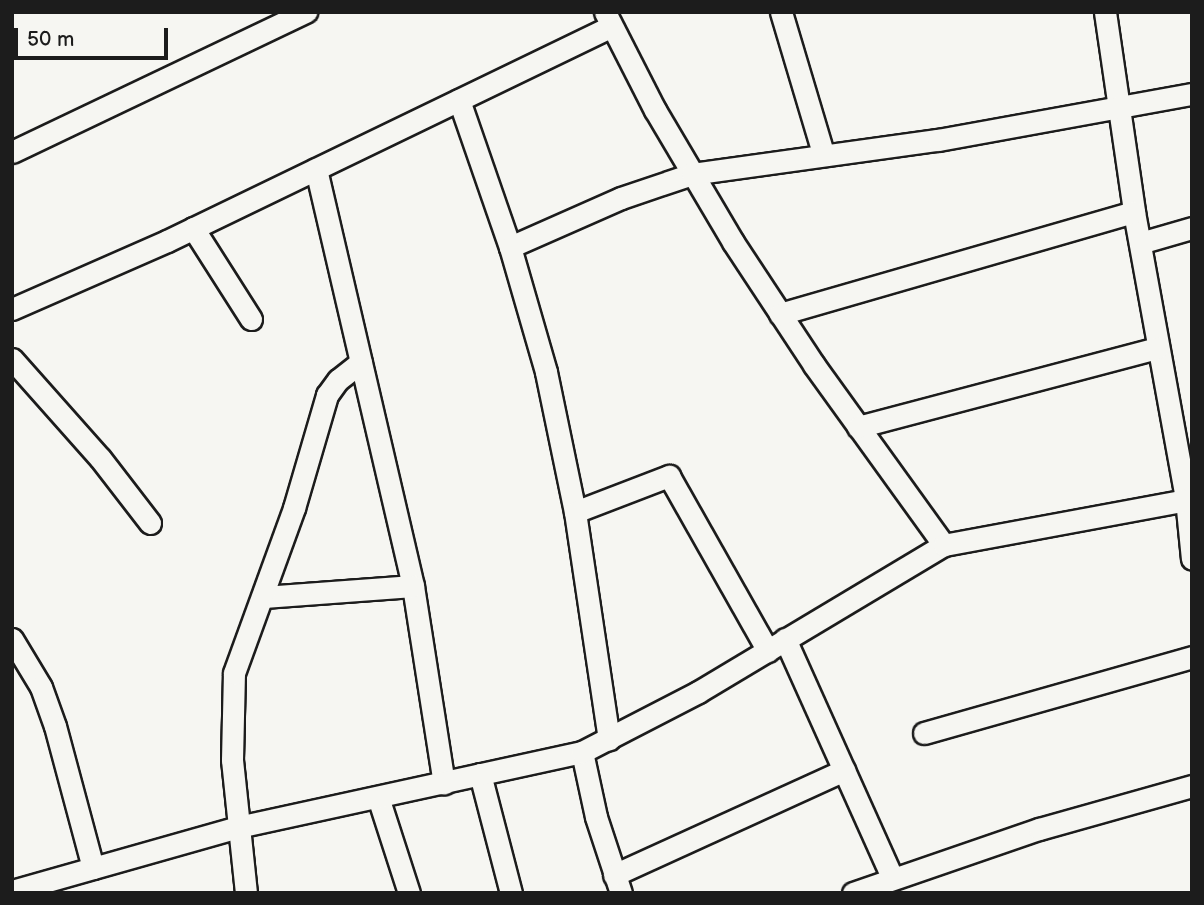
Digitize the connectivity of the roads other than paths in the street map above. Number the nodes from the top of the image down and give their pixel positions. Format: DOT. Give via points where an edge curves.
graph roads {
  1 [pos="306,12"];
  2 [pos="781,12"];
  3 [pos="1105,12"];
  4 [pos="608,19"];
  5 [pos="1192,94"];
  6 [pos="459,100"];
  7 [pos="1119,108"];
  8 [pos="12,152"];
  9 [pos="823,153"];
  10 [pos="316,169"];
  11 [pos="692,174"];
  12 [pos="1134,212"];
  13 [pos="193,228"];
  14 [pos="1192,228"];
  15 [pos="1140,243"];
  16 [pos="510,247"];
  17 [pos="12,309"];
  18 [pos="780,314"];
  19 [pos="251,319"];
  20 [pos="1158,348"];
  21 [pos="12,359"];
  22 [pos="361,362"];
  23 [pos="858,427"];
  24 [pos="1189,499"];
  25 [pos="575,512"];
  26 [pos="150,523"];
  27 [pos="944,545"];
  28 [pos="1192,559"];
  29 [pos="413,586"];
  30 [pos="264,597"];
  31 [pos="12,639"];
  32 [pos="776,645"];
  33 [pos="1192,657"];
  34 [pos="924,733"];
  35 [pos="609,739"];
  36 [pos="582,752"];
  37 [pos="844,770"];
  38 [pos="480,774"];
  39 [pos="444,784"];
  40 [pos="1192,786"];
  41 [pos="379,797"];
  42 [pos="238,827"];
  43 [pos="93,868"];
  44 [pos="892,877"];
  45 [pos="618,884"];
  46 [pos="12,891"];
  47 [pos="246,893"];
  48 [pos="409,893"];
  49 [pos="511,893"];
  50 [pos="853,893"];
  1 -- 8 [label="street"];
  2 -- 9 [label="street"];
  3 -- 7 [label="street"];
  4 -- 6 [label="street"];
  4 -- 11 [label="street"];
  5 -- 7 [label="street"];
  6 -- 10 [label="street"];
  6 -- 16 [label="street"];
  7 -- 9 [label="street" via="939,140"];
  7 -- 12 [label="street"];
  9 -- 11 [label="street"];
  10 -- 13 [label="street"];
  10 -- 22 [label="street"];
  11 -- 16 [label="street" via="621,198"];
  11 -- 18 [label="street"];
  12 -- 15 [label="street"];
  12 -- 18 [label="street"];
  13 -- 17 [label="street"];
  13 -- 19 [label="street"];
  14 -- 15 [label="street"];
  15 -- 20 [label="street"];
  16 -- 25 [label="street" via="545,373"];
  18 -- 23 [label="street"];
  20 -- 23 [label="street"];
  20 -- 24 [label="street"];
  21 -- 26 [label="street" via="100,458"];
  22 -- 29 [label="street"];
  22 -- 30 [label="street" via="327,395"];
  23 -- 27 [label="street"];
  24 -- 27 [label="street"];
  24 -- 28 [label="street"];
  25 -- 32 [label="street" via="669,476"];
  25 -- 35 [label="street"];
  27 -- 32 [label="street"];
  29 -- 30 [label="street"];
  29 -- 39 [label="street"];
  30 -- 42 [label="street" via="245,634 234,673 232,760"];
  31 -- 43 [label="street" via="41,687 55,726"];
  32 -- 35 [label="street"];
  32 -- 37 [label="street"];
  33 -- 34 [label="street"];
  35 -- 36 [label="street"];
  36 -- 38 [label="street"];
  36 -- 45 [label="street"];
  37 -- 44 [label="street"];
  37 -- 45 [label="street"];
  38 -- 39 [label="street"];
  38 -- 49 [label="street"];
  39 -- 41 [label="street"];
  40 -- 44 [label="street"];
  41 -- 42 [label="street"];
  41 -- 48 [label="street"];
  42 -- 43 [label="street"];
  42 -- 47 [label="street"];
  43 -- 46 [label="street"];
  44 -- 50 [label="street"];
}
